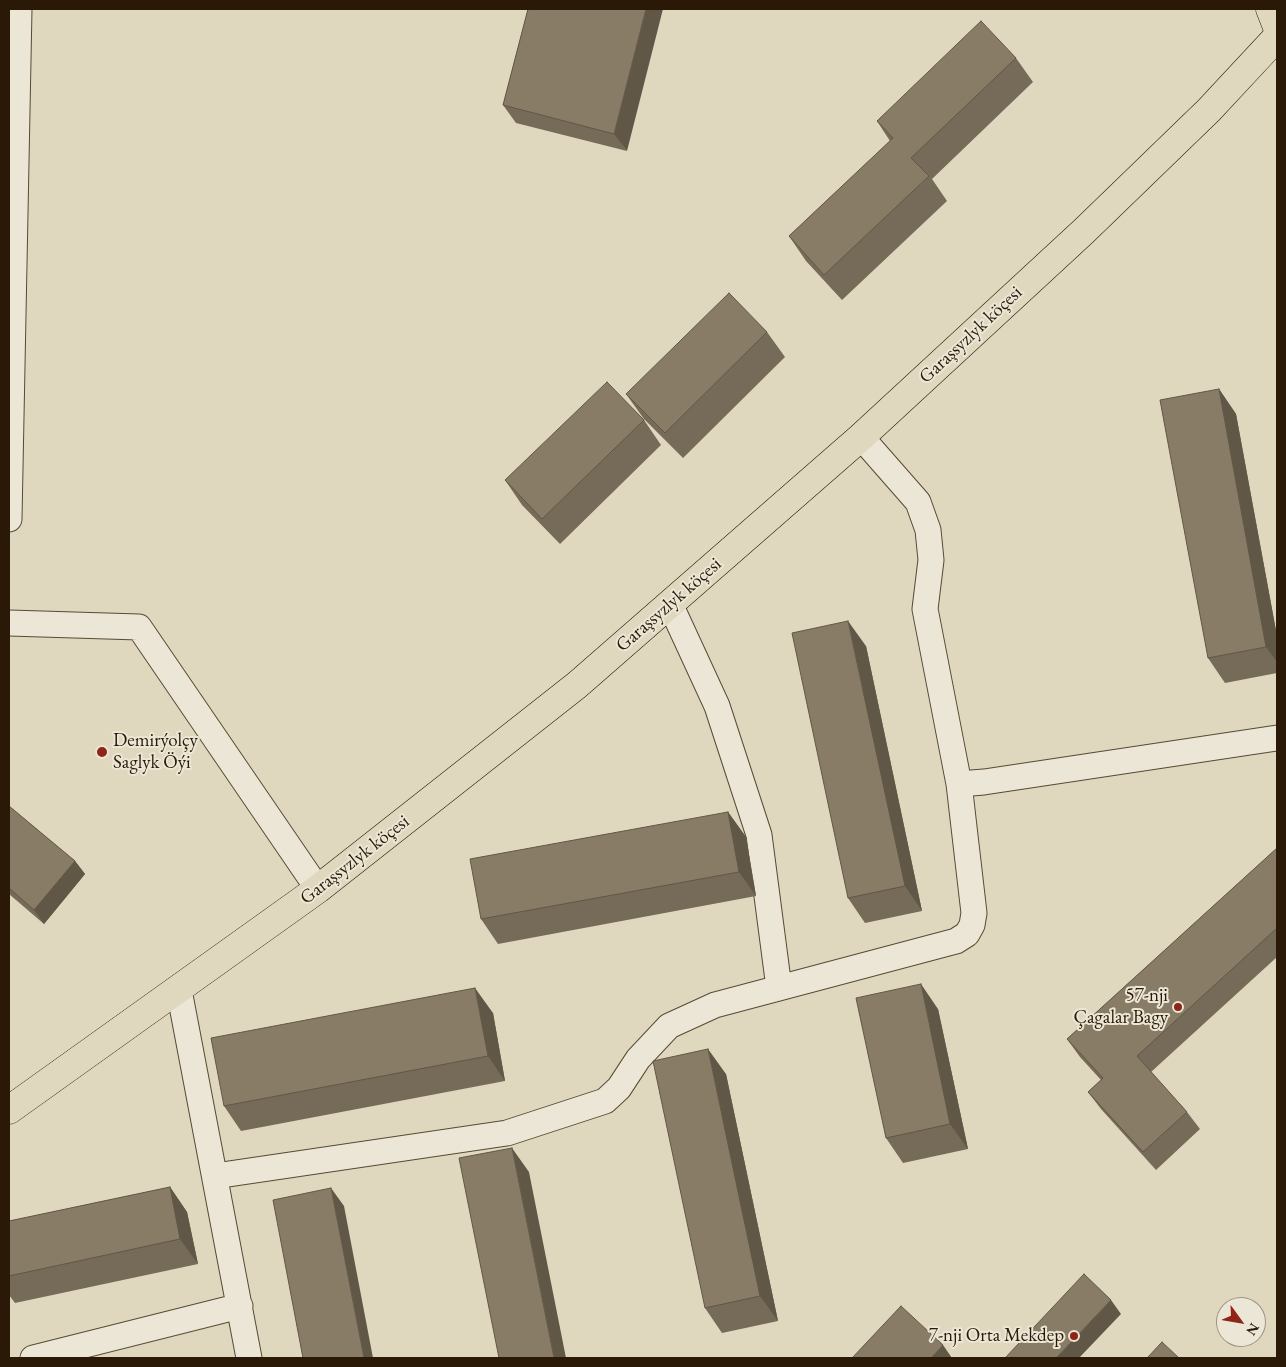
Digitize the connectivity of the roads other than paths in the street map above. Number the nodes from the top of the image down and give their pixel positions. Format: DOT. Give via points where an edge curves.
graph roads {
  1 [pos="19,9"];
  2 [pos="1270,9"];
  3 [pos="1277,27"];
  4 [pos="1277,37"];
  5 [pos="861,437"];
  6 [pos="9,519"];
  7 [pos="670,604"];
  8 [pos="9,623"];
  9 [pos="1277,738"];
  10 [pos="959,784"];
  11 [pos="318,889"];
  12 [pos="779,988"];
  13 [pos="179,990"];
  14 [pos="9,1110"];
  15 [pos="215,1176"];
  16 [pos="240,1306"];
  17 [pos="32,1358"];
  18 [pos="249,1358"];
  1 -- 6 [label="street"];
  2 -- 3 [label="main road"];
  4 -- 5 [label="main road, Garaşsyzlyk köçesi" via="1181,137"];
  5 -- 7 [label="main road, Garaşsyzlyk köçesi"];
  5 -- 10 [label="street" via="918,502 928,530 932,560 925,609"];
  7 -- 11 [label="main road, Garaşsyzlyk köçesi" via="577,685"];
  7 -- 12 [label="street" via="717,706 759,835"];
  8 -- 11 [label="street" via="139,627"];
  9 -- 10 [label="street"];
  10 -- 12 [label="street" via="974,913 967,934 956,941"];
  11 -- 13 [label="main road, Garaşsyzlyk köçesi"];
  12 -- 15 [label="street" via="715,1005 669,1026 638,1058 620,1088 605,1101 507,1133"];
  13 -- 14 [label="main road, Garaşsyzlyk köçesi"];
  13 -- 15 [label="street"];
  15 -- 16 [label="street"];
  16 -- 17 [label="street"];
  16 -- 18 [label="street"];
}
